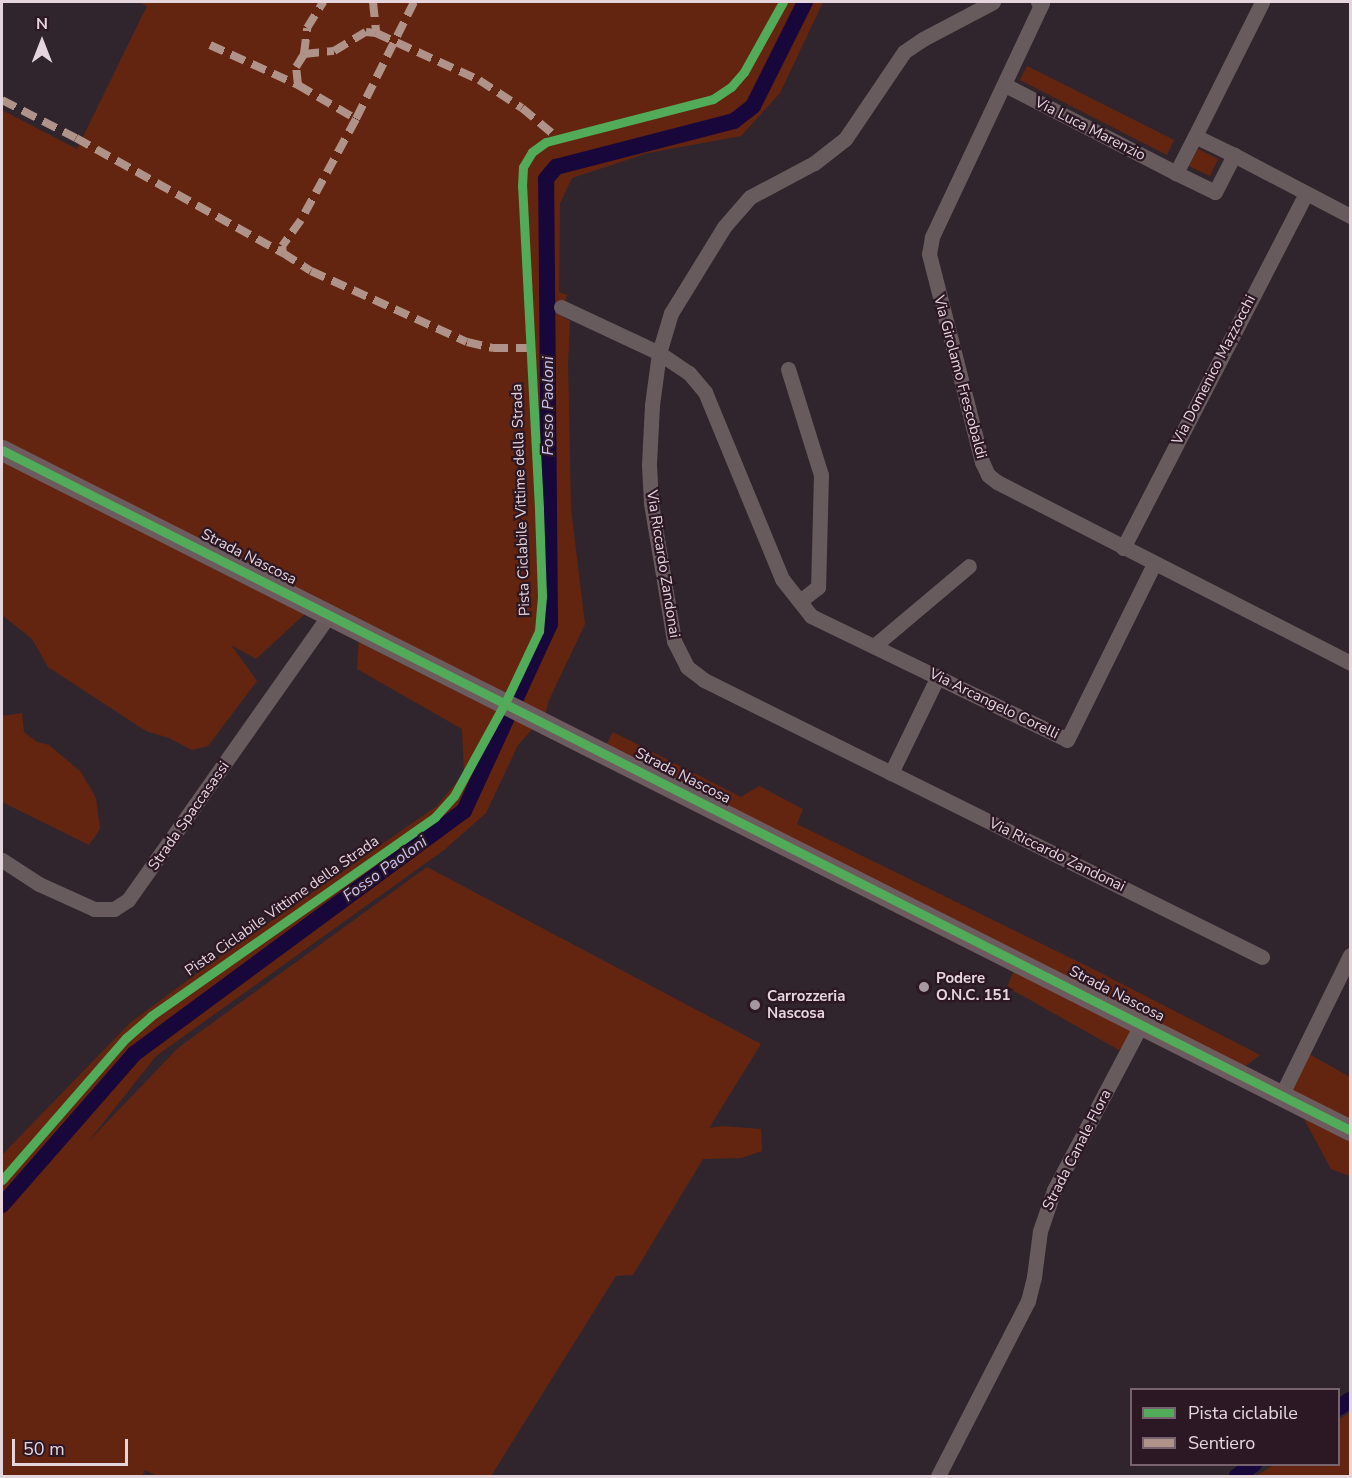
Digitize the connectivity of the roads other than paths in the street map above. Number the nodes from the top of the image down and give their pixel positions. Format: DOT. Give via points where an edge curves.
graph roads {
  1 [pos="993,2"];
  2 [pos="1040,2"];
  3 [pos="1262,2"];
  4 [pos="1005,85"];
  5 [pos="1195,135"];
  6 [pos="1234,155"];
  7 [pos="1176,172"];
  8 [pos="1306,193"];
  9 [pos="1350,216"];
  10 [pos="561,307"];
  11 [pos="659,353"];
  12 [pos="788,369"];
  13 [pos="2,450"];
  14 [pos="1123,548"];
  15 [pos="1154,564"];
  16 [pos="969,566"];
  17 [pos="800,602"];
  18 [pos="330,615"];
  19 [pos="874,646"];
  20 [pos="1350,663"];
  21 [pos="938,676"];
  22 [pos="891,773"];
  23 [pos="2,861"];
  24 [pos="1262,957"];
  25 [pos="1349,962"];
  26 [pos="1142,1023"];
  27 [pos="1281,1095"];
  28 [pos="1350,1130"];
  29 [pos="938,1476"];
  1 -- 11 [label="street, Via Riccardo Zandonai" via="904,52 846,139 814,163 750,197 724,227 670,313"];
  2 -- 4 [label="street, Via Girolamo Frescobaldi"];
  3 -- 5 [label="street"];
  4 -- 7 [label="street, Via Luca Marenzio"];
  4 -- 14 [label="street, Via Girolamo Frescobaldi" via="932,237 931,267 988,475"];
  5 -- 6 [label="street"];
  5 -- 7 [label="street"];
  6 -- 7 [label="street, Via Luca Marenzio" via="1215,192"];
  6 -- 8 [label="street"];
  8 -- 9 [label="street"];
  8 -- 14 [label="street, Via Domenico Mazzocchi"];
  10 -- 11 [label="street, Via Arcangelo Corelli"];
  11 -- 17 [label="street, Via Arcangelo Corelli" via="689,373 705,392 782,579"];
  11 -- 22 [label="street, Via Riccardo Zandonai" via="651,424 651,503 674,640 687,667 704,680"];
  12 -- 17 [label="street" via="821,475 818,587"];
  13 -- 18 [label="street, Strada Nascosa"];
  14 -- 15 [label="street, Via Girolamo Frescobaldi"];
  15 -- 20 [label="street, Via Girolamo Frescobaldi"];
  15 -- 21 [label="street, Via Arcangelo Corelli" via="1067,740"];
  16 -- 19 [label="street"];
  17 -- 19 [label="street, Via Arcangelo Corelli" via="812,615"];
  18 -- 23 [label="street, Strada Spaccasassi" via="128,900 114,909 94,909 39,884"];
  18 -- 26 [label="street, Strada Nascosa"];
  19 -- 21 [label="street, Via Arcangelo Corelli"];
  21 -- 22 [label="street"];
  22 -- 24 [label="street, Via Riccardo Zandonai"];
  25 -- 27 [label="street"];
  26 -- 27 [label="street, Strada Nascosa"];
  26 -- 29 [label="street, Strada Canale Flora" via="1054,1190 1040,1231 1034,1277 1025,1306"];
  27 -- 28 [label="street, Strada Nascosa"];
}
